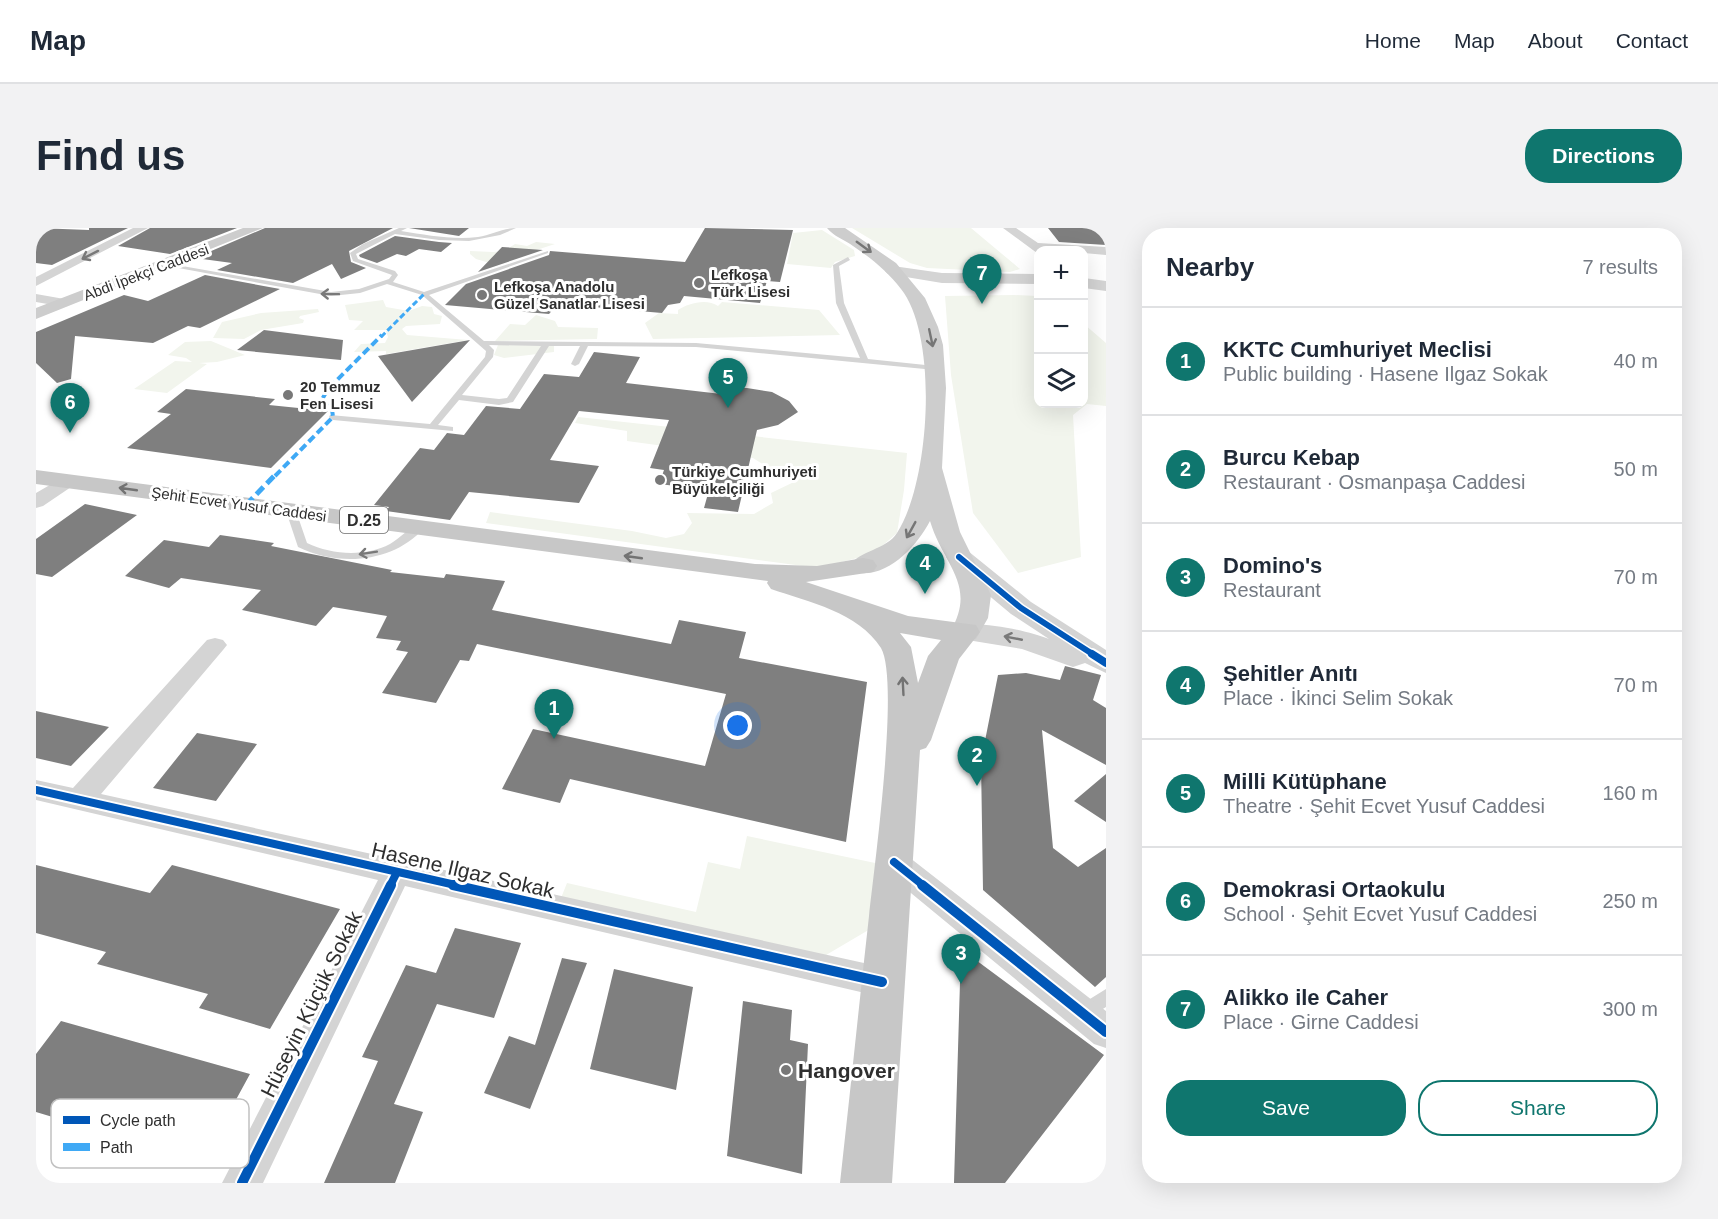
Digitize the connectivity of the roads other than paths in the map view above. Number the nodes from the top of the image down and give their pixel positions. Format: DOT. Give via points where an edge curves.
graph roads {
  1 [pos="142,228"];
  2 [pos="256,228"];
  3 [pos="404,228"];
  4 [pos="513,228"];
  5 [pos="834,228"];
  6 [pos="1009,228"];
  7 [pos="393,232"];
  8 [pos="1078,233"];
  9 [pos="1043,235"];
  10 [pos="1035,246"];
  11 [pos="1062,246"];
  12 [pos="1070,246"];
  13 [pos="1088,249"];
  14 [pos="1106,250"];
  15 [pos="546,252"];
  16 [pos="848,259"];
  17 [pos="165,265"];
  18 [pos="893,271"];
  19 [pos="1034,279"];
  20 [pos="36,282"];
  21 [pos="387,282"];
  22 [pos="1088,284"];
  23 [pos="1106,286"];
  24 [pos="1034,292"];
  25 [pos="423,294"];
  26 [pos="1088,295"];
  27 [pos="1106,297"];
  28 [pos="36,298"];
  29 [pos="65,303"];
  30 [pos="920,306"];
  31 [pos="36,314"];
  32 [pos="480,343"];
  33 [pos="547,343"];
  34 [pos="585,343"];
  35 [pos="865,361"];
  36 [pos="574,364"];
  37 [pos="935,368"];
  38 [pos="456,397"];
  39 [pos="333,417"];
  40 [pos="432,428"];
  41 [pos="450,429"];
  42 [pos="931,454"];
  43 [pos="36,477"];
  44 [pos="67,481"];
  45 [pos="36,502"];
  46 [pos="291,511"];
  47 [pos="419,528"];
  48 [pos="959,557"];
  49 [pos="691,565"];
  50 [pos="850,607"];
  51 [pos="965,632"];
  52 [pos="215,645"];
  53 [pos="1106,663"];
  54 [pos="1106,675"];
  55 [pos="901,786"];
  56 [pos="36,790"];
  57 [pos="79,800"];
  58 [pos="894,862"];
  59 [pos="396,874"];
  60 [pos="882,982"];
  61 [pos="1098,1014"];
  62 [pos="243,1183"];
  63 [pos="866,1183"];
  1 -- 20 [label="street, one-way"];
  2 -- 17 [label="main road, Abdi İpekçi Caddesi"];
  3 -- 7 [label="lane"];
  4 -- 7 [label="lane" via="474,241"];
  5 -- 18 [label="main road, D.25, one-way"];
  6 -- 10 [label="street"];
  7 -- 21 [label="lane" via="361,247 352,257 393,272 394,278"];
  8 -- 12 [label="street" via="1077,243"];
  9 -- 11 [label="street"];
  13 -- 14 [label="street"];
  15 -- 25 [label="lane"];
  16 -- 35 [label="lane" via="836,265 840,303"];
  21 -- 17 [label="lane, one-way" via="360,291 331,294"];
  17 -- 29 [label="main road, Abdi İpekçi Caddesi"];
  18 -- 19 [label="street" via="932,277"];
  18 -- 30 [label="main road, D.25"];
  21 -- 25 [label="lane"];
  22 -- 23 [label="street"];
  24 -- 30 [label="street" via="944,291 924,297"];
  25 -- 32 [label="lane"];
  26 -- 27 [label="street"];
  28 -- 29 [label="street"];
  29 -- 31 [label="main road, Abdi İpekçi Caddesi"];
  30 -- 37 [label="main road, D.25, one-way" via="929,328"];
  32 -- 33 [label="lane"];
  32 -- 38 [label="lane" via="490,350 489,357"];
  33 -- 34 [label="lane"];
  33 -- 38 [label="lane" via="510,400"];
  34 -- 35 [label="lane" via="696,345"];
  34 -- 36 [label="lane"];
  35 -- 37 [label="lane"];
  37 -- 42 [label="main road, D.25"];
  38 -- 40 [label="lane"];
  39 -- 40 [label="lane"];
  40 -- 41 [label="lane"];
  42 -- 48 [label="main road" via="941,515"];
  42 -- 49 [label="main road, Şehit Ecvet Yusuf Caddesi / D.25, one-way" via="921,505 910,534 890,554 863,566 799,575"];
  43 -- 44 [label="main road, Şehit Ecvet Yusuf Caddesi / D.25"];
  44 -- 45 [label="street"];
  46 -- 44 [label="main road, Şehit Ecvet Yusuf Caddesi / D.25, one-way"];
  46 -- 47 [label="main road, Şehit Ecvet Yusuf Caddesi / D.25"];
  47 -- 46 [label="lane, one-way" via="390,549 344,556 316,553 302,545"];
  49 -- 47 [label="main road, Şehit Ecvet Yusuf Caddesi / D.25, one-way"];
  48 -- 51 [label="main road" via="978,599 976,615"];
  48 -- 53 [label="street" via="1021,608"];
  49 -- 50 [label="main road, Şehit Ecvet Yusuf Caddesi" via="788,585"];
  50 -- 51 [label="main road" via="902,624"];
  55 -- 50 [label="main road, one-way" via="904,698 900,659 896,647 877,626"];
  54 -- 51 [label="street, one-way" via="1042,645"];
  51 -- 55 [label="main road" via="944,656 937,672"];
  52 -- 57 [label="street"];
  55 -- 58 [label="main road"];
  56 -- 57 [label="street, Hasene Ilgaz Sokak"];
  57 -- 59 [label="street, Hasene Ilgaz Sokak"];
  58 -- 60 [label="main road"];
  58 -- 61 [label="street"];
  59 -- 60 [label="street, Hasene Ilgaz Sokak"];
  59 -- 62 [label="street, Hüseyin Küçük Sokak"];
  60 -- 63 [label="main road"];
}
